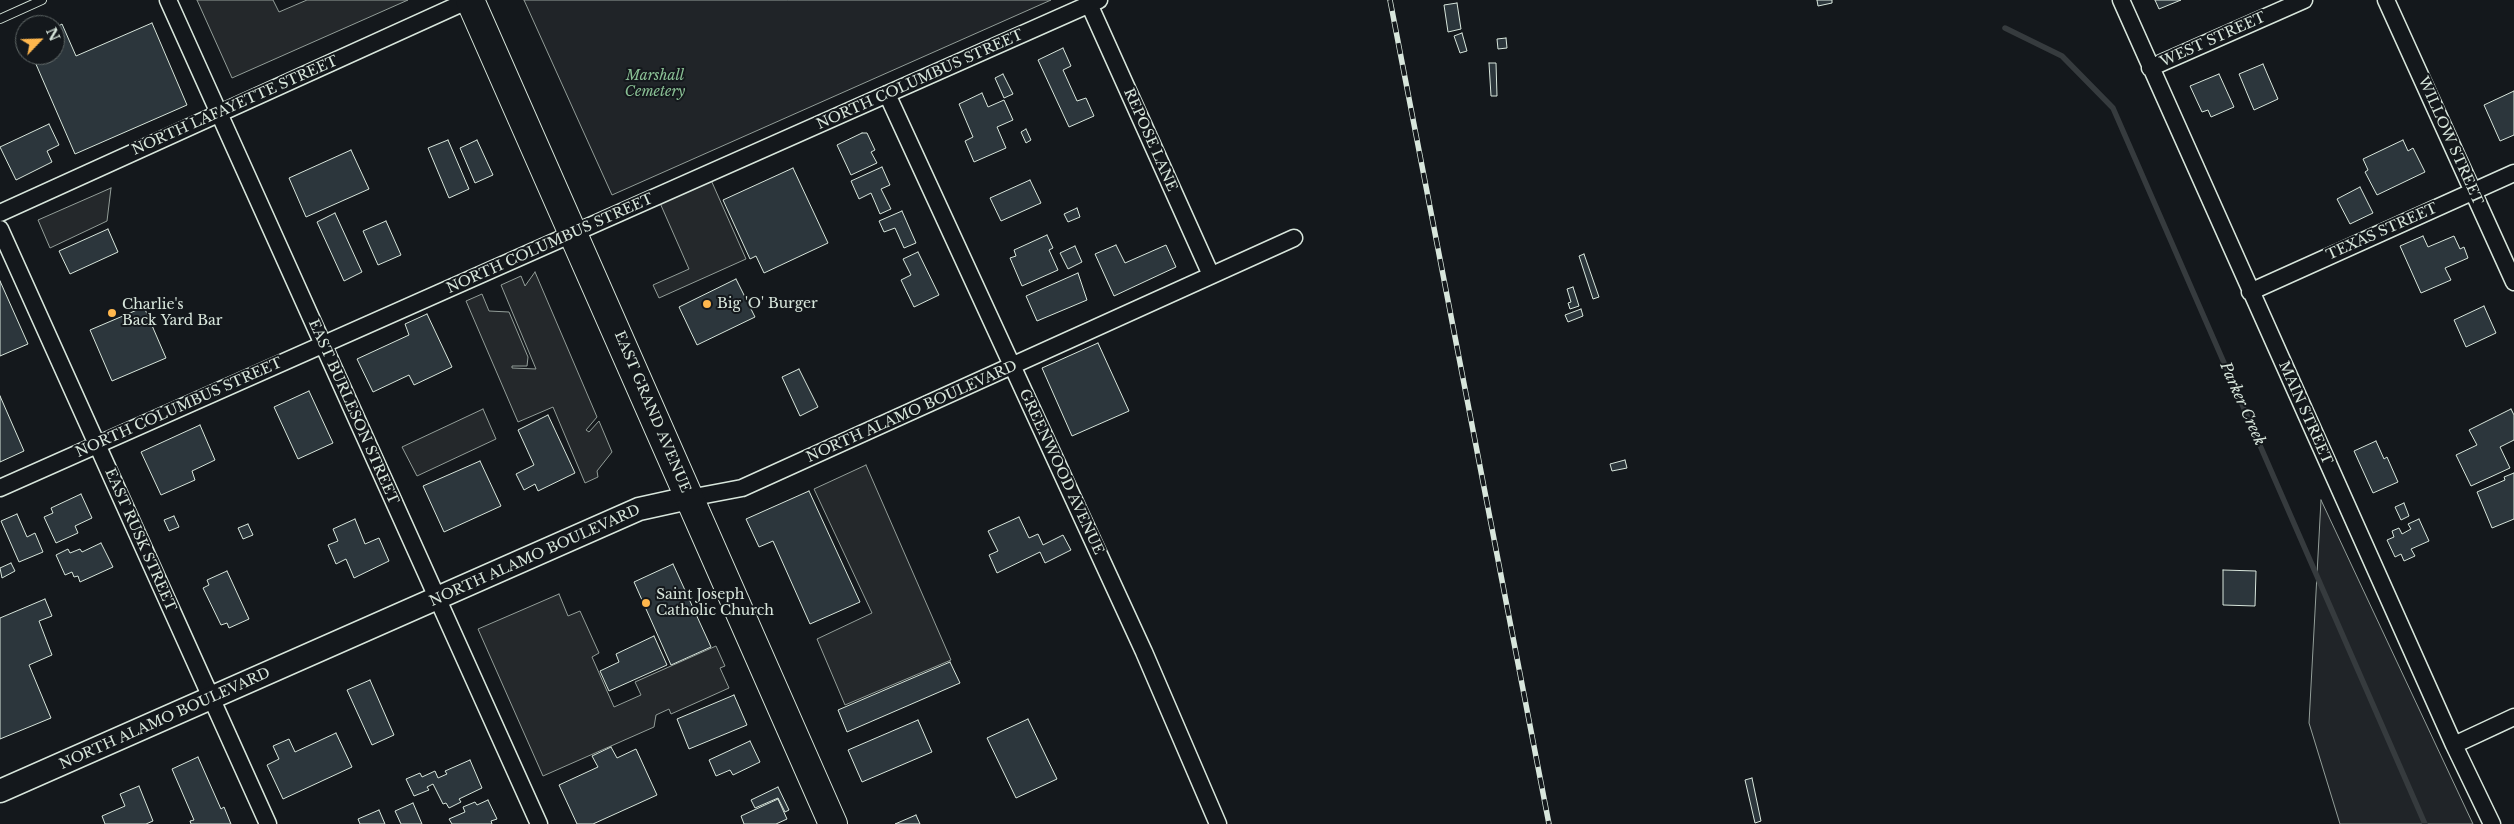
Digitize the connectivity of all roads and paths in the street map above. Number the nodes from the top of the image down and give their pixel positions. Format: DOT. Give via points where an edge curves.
graph roads {
  1 [pos="42,0"];
  2 [pos="168,0"];
  3 [pos="470,0"];
  4 [pos="2120,0"];
  5 [pos="2304,0"];
  6 [pos="2386,0"];
  7 [pos="1094,2"];
  8 [pos="0,19"];
  9 [pos="2150,68"];
  10 [pos="887,94"];
  11 [pos="219,113"];
  12 [pos="2514,173"];
  13 [pos="2473,190"];
  14 [pos="0,213"];
  15 [pos="0,229"];
  16 [pos="574,233"];
  17 [pos="1294,238"];
  18 [pos="1210,275"];
  19 [pos="2514,282"];
  20 [pos="2250,292"];
  21 [pos="323,344"];
  22 [pos="1012,366"];
  23 [pos="97,445"];
  24 [pos="0,488"];
  25 [pos="689,498"];
  26 [pos="437,598"];
  27 [pos="211,699"];
  28 [pos="2514,717"];
  29 [pos="2454,745"];
  30 [pos="0,791"];
  31 [pos="268,824"];
  32 [pos="539,824"];
  33 [pos="834,824"];
  34 [pos="1218,824"];
  35 [pos="2492,824"];
  1 -- 8 [label="lane"];
  2 -- 11 [label="street, EAST BURLESON STREET"];
  3 -- 11 [label="street, NORTH LAFAYETTE STREET"];
  3 -- 16 [label="highway, EAST GRAND AVENUE"];
  4 -- 9 [label="street, MAIN STREET"];
  5 -- 9 [label="street, WEST STREET"];
  6 -- 13 [label="street, WILLOW STREET"];
  7 -- 10 [label="street, NORTH COLUMBUS STREET"];
  7 -- 18 [label="street, REPOSE LANE"];
  9 -- 20 [label="street, MAIN STREET"];
  10 -- 16 [label="street, NORTH COLUMBUS STREET"];
  10 -- 22 [label="street, GREENWOOD AVENUE"];
  11 -- 14 [label="street, NORTH LAFAYETTE STREET"];
  11 -- 21 [label="street, EAST BURLESON STREET"];
  12 -- 13 [label="street, TEXAS STREET"];
  13 -- 19 [label="street, WILLOW STREET"];
  13 -- 20 [label="street, TEXAS STREET"];
  15 -- 23 [label="street, EAST RUSK STREET"];
  16 -- 21 [label="street, NORTH COLUMBUS STREET"];
  16 -- 25 [label="highway, EAST GRAND AVENUE"];
  17 -- 18 [label="street, NORTH ALAMO BOULEVARD"];
  18 -- 22 [label="street, NORTH ALAMO BOULEVARD"];
  20 -- 29 [label="street, MAIN STREET"];
  21 -- 23 [label="street, NORTH COLUMBUS STREET"];
  21 -- 26 [label="street, EAST BURLESON STREET"];
  22 -- 25 [label="street, NORTH ALAMO BOULEVARD" via="742,488"];
  22 -- 34 [label="street, GREENWOOD AVENUE" via="1144,652"];
  23 -- 24 [label="street, NORTH COLUMBUS STREET"];
  23 -- 27 [label="street, EAST RUSK STREET"];
  25 -- 26 [label="street, NORTH ALAMO BOULEVARD" via="639,509"];
  25 -- 33 [label="highway, EAST GRAND AVENUE"];
  26 -- 27 [label="street, NORTH ALAMO BOULEVARD"];
  26 -- 32 [label="street, EAST BURLESON STREET"];
  27 -- 30 [label="street, NORTH ALAMO BOULEVARD"];
  27 -- 31 [label="street, EAST RUSK STREET"];
  28 -- 29 [label="street"];
  29 -- 35 [label="street, MAIN STREET"];
}
